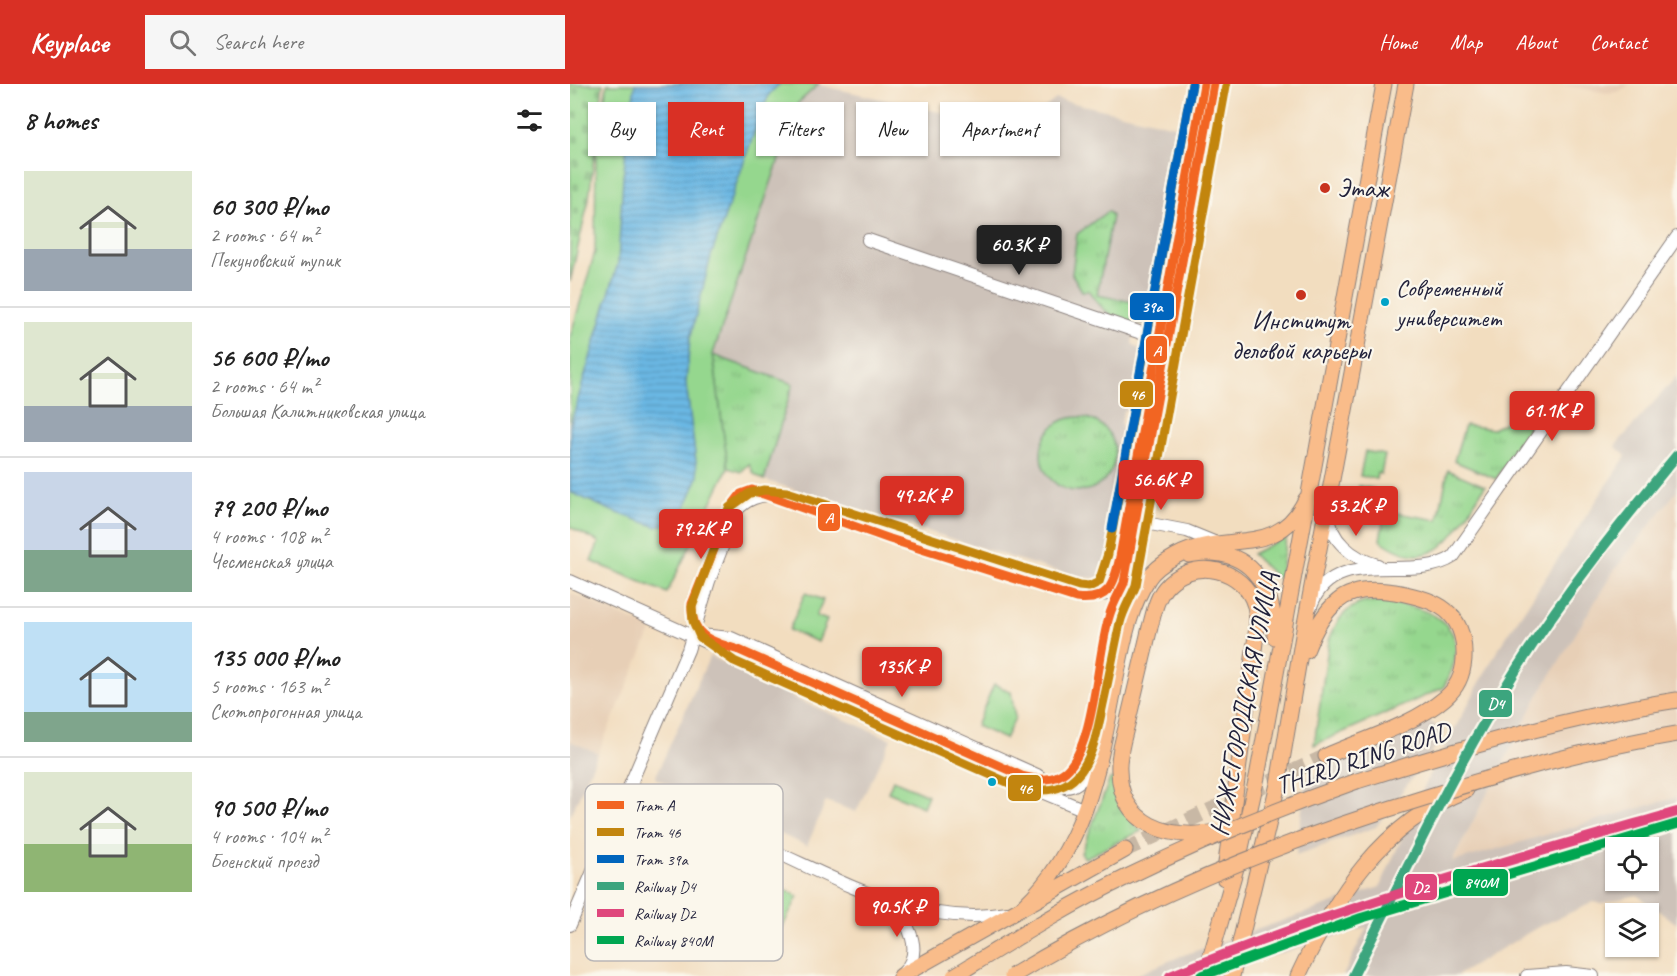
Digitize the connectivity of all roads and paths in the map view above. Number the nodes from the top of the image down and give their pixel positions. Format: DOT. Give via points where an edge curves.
graph roads {
  1 [pos="1208,84"];
  2 [pos="1384,84"];
  3 [pos="1406,84"];
  4 [pos="1676,238"];
  5 [pos="868,240"];
  6 [pos="1162,340"];
  7 [pos="1311,489"];
  8 [pos="1329,505"];
  9 [pos="1130,520"];
  10 [pos="1214,542"];
  11 [pos="1171,558"];
  12 [pos="1385,566"];
  13 [pos="570,581"];
  14 [pos="1305,624"];
  15 [pos="693,634"];
  16 [pos="1295,685"];
  17 [pos="1272,687"];
  18 [pos="1677,700"];
  19 [pos="1677,734"];
  20 [pos="1103,745"];
  21 [pos="1326,756"];
  22 [pos="1524,766"];
  23 [pos="632,784"];
  24 [pos="1085,810"];
  25 [pos="1233,830"];
  26 [pos="1125,850"];
  27 [pos="783,854"];
  28 [pos="585,891"];
  29 [pos="892,903"];
  30 [pos="1019,909"];
  31 [pos="570,925"];
  32 [pos="1217,933"];
  33 [pos="900,976"];
  34 [pos="954,976"];
  35 [pos="1012,976"];
  36 [pos="1205,976"];
  37 [pos="1232,976"];
  38 [pos="1298,976"];
  39 [pos="1527,976"];
  40 [pos="1593,976"];
  1 -- 6 [label="street"];
  2 -- 7 [label="main road, НИЖЕГОРОДСКАЯ УЛИЦА"];
  3 -- 8 [label="main road, НИЖЕГОРОДСКАЯ УЛИЦА"];
  4 -- 12 [label="street" via="1460,550 1433,567"];
  5 -- 6 [label="street"];
  6 -- 9 [label="street"];
  7 -- 10 [label="main road" via="1302,508 1277,534 1262,539"];
  7 -- 17 [label="main road, НИЖЕГОРОДСКАЯ УЛИЦА"];
  8 -- 12 [label="street" via="1329,519 1339,541 1361,559"];
  8 -- 14 [label="main road, НИЖЕГОРОДСКАЯ УЛИЦА"];
  9 -- 10 [label="street" via="1186,531"];
  9 -- 15 [label="street" via="1116,593 1091,596 775,496 762,496 743,502 736,511"];
  10 -- 11 [label="main road"];
  11 -- 17 [label="main road" via="1194,554 1232,557 1244,562 1264,582 1275,619"];
  11 -- 20 [label="main road" via="1149,577 1130,619"];
  12 -- 14 [label="street" via="1332,580 1313,601"];
  13 -- 15 [label="street"];
  14 -- 16 [label="main road, НИЖЕГОРОДСКАЯ УЛИЦА"];
  15 -- 20 [label="street" via="731,638 1057,786 1065,788 1080,783"];
  15 -- 23 [label="street"];
  15 -- 24 [label="street"];
  16 -- 21 [label="main road" via="1320,622 1347,595 1382,590 1433,600 1454,619 1461,632 1464,665 1459,683 1446,698 1425,712"];
  16 -- 37 [label="main road, НИЖЕГОРОДСКАЯ УЛИЦА" via="1278,784"];
  17 -- 32 [label="main road, НИЖЕГОРОДСКАЯ УЛИЦА" via="1250,809"];
  18 -- 25 [label="main road, THIRD RING ROAD, bridge" via="1623,708 1401,767 1307,799"];
  19 -- 22 [label="main road, bridge"];
  20 -- 24 [label="main road"];
  22 -- 35 [label="main road, bridge" via="1308,835 1207,875 1134,908"];
  22 -- 38 [label="main road, bridge" via="1455,794 1410,820 1378,847 1321,927"];
  24 -- 30 [label="main road" via="1066,855 1050,879"];
  25 -- 32 [label="main road, bridge" via="1182,836 1163,832 1136,814 1121,787 1120,753 1157,600 1180,575 1210,568 1235,578 1252,599 1257,614"];
  25 -- 34 [label="main road, THIRD RING ROAD, bridge" via="1128,876"];
  26 -- 30 [label="main road"];
  27 -- 29 [label="street"];
  28 -- 31 [label="street"];
  29 -- 30 [label="street" via="970,918"];
  29 -- 33 [label="street" via="904,917 914,946 910,966"];
  30 -- 33 [label="main road"];
  32 -- 36 [label="main road, НИЖЕГОРОДСКАЯ УЛИЦА"];
  39 -- 40 [label="street"];
}
